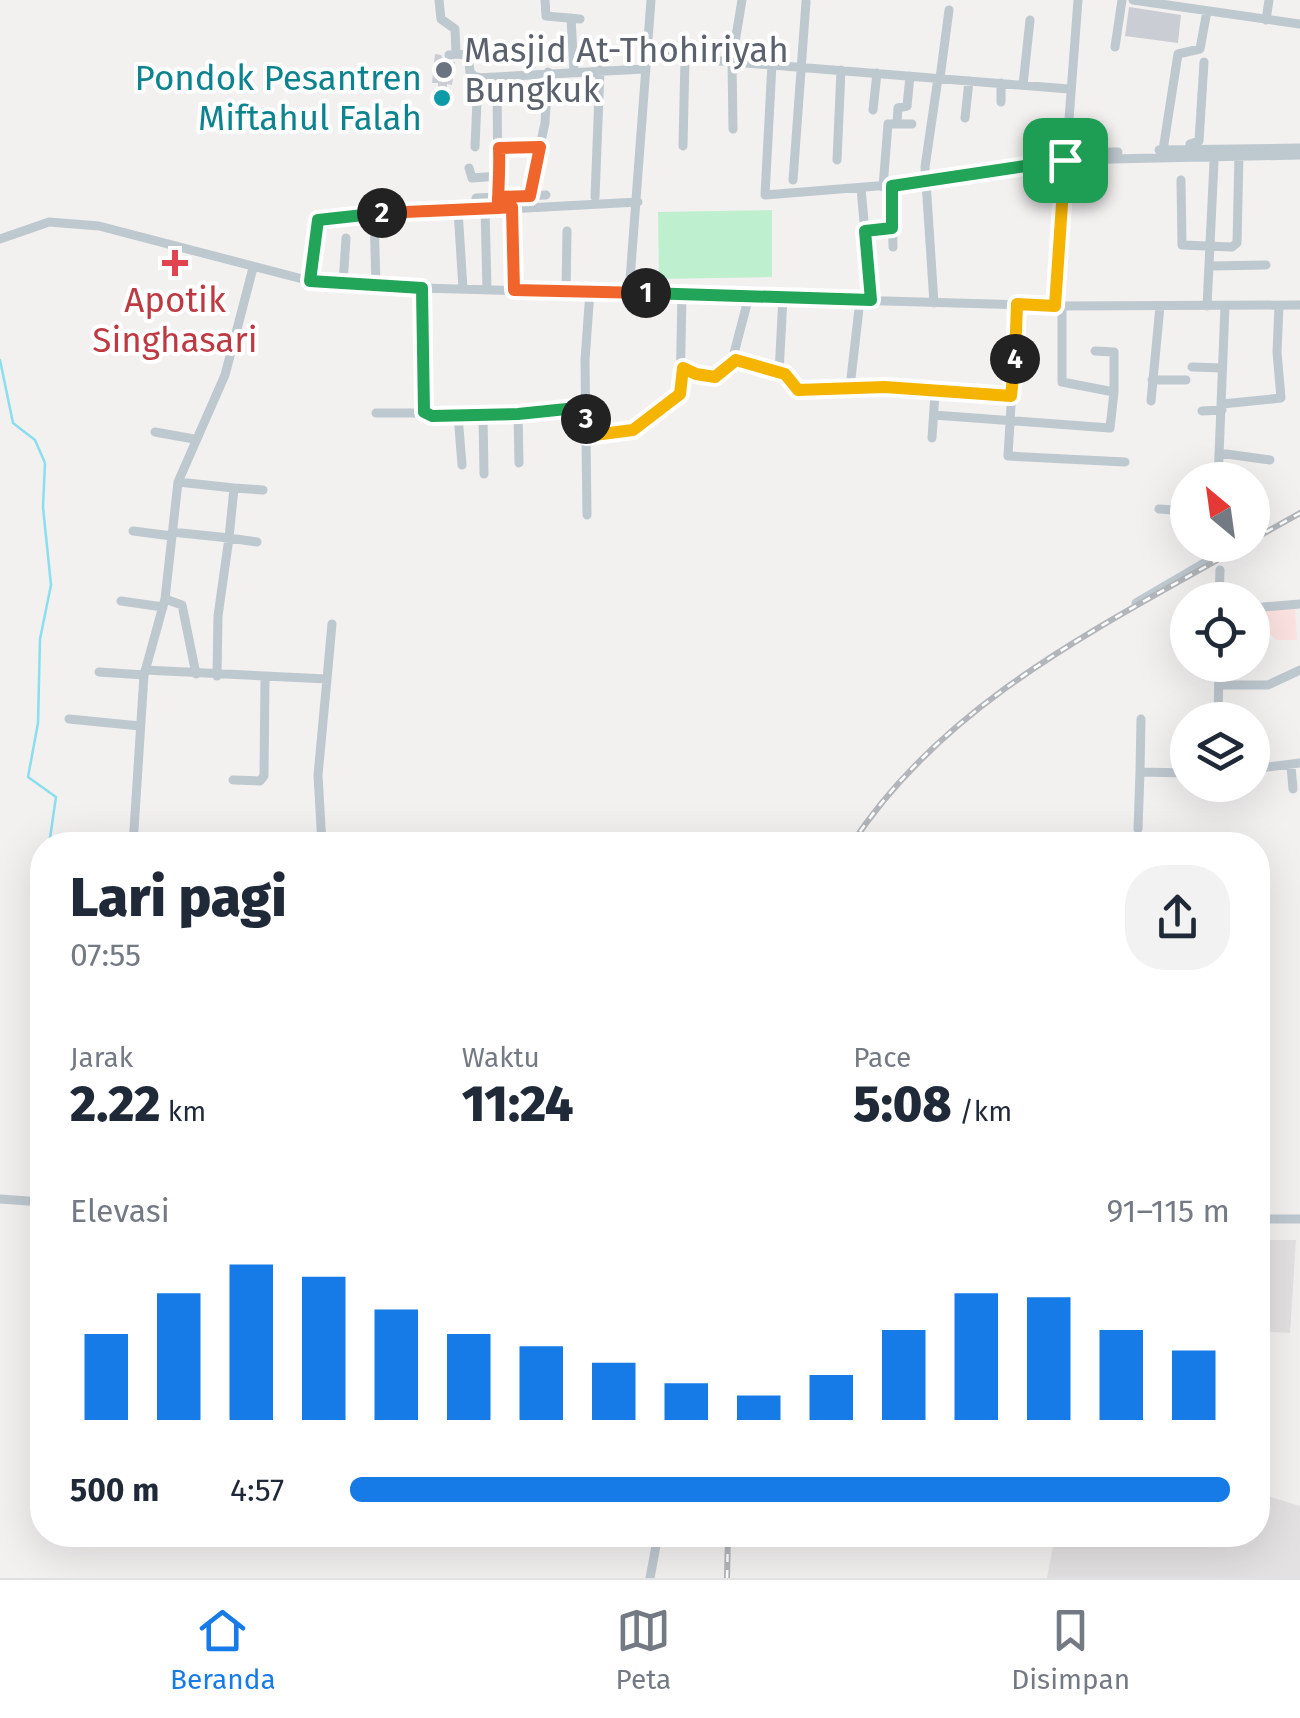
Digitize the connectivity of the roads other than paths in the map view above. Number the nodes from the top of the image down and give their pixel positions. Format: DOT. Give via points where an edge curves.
graph roads {
  1 [pos="439,0"];
  2 [pos="545,0"];
  3 [pos="651,0"];
  4 [pos="742,0"];
  5 [pos="1078,0"];
  6 [pos="1122,0"];
  7 [pos="1133,0"];
  8 [pos="1269,0"];
  9 [pos="806,2"];
  10 [pos="950,10"];
  11 [pos="1207,11"];
  12 [pos="1030,20"];
  13 [pos="1266,20"];
  14 [pos="1300,24"];
  15 [pos="1114,48"];
  16 [pos="646,55"];
  17 [pos="685,58"];
  18 [pos="732,60"];
  19 [pos="1204,62"];
  20 [pos="772,64"];
  21 [pos="799,66"];
  22 [pos="644,69"];
  23 [pos="600,70"];
  24 [pos="841,70"];
  25 [pos="574,71"];
  26 [pos="548,72"];
  27 [pos="877,73"];
  28 [pos="910,76"];
  29 [pos="498,77"];
  30 [pos="478,78"];
  31 [pos="939,78"];
  32 [pos="968,80"];
  33 [pos="1001,83"];
  34 [pos="1022,85"];
  35 [pos="1069,89"];
  36 [pos="1000,102"];
  37 [pos="873,110"];
  38 [pos="965,118"];
  39 [pos="897,122"];
  40 [pos="912,124"];
  41 [pos="734,129"];
  42 [pos="683,146"];
  43 [pos="475,147"];
  44 [pos="540,147"];
  45 [pos="499,148"];
  46 [pos="1300,148"];
  47 [pos="1163,150"];
  48 [pos="1188,153"];
  49 [pos="1239,154"];
  50 [pos="1300,155"];
  51 [pos="1066,156"];
  52 [pos="838,160"];
  53 [pos="1214,162"];
  54 [pos="469,168"];
  55 [pos="926,174"];
  56 [pos="499,176"];
  57 [pos="793,180"];
  58 [pos="1181,180"];
  59 [pos="886,184"];
  60 [pos="861,188"];
  61 [pos="546,195"];
  62 [pos="530,196"];
  63 [pos="596,197"];
  64 [pos="476,198"];
  65 [pos="638,198"];
  66 [pos="498,203"];
  67 [pos="512,207"];
  68 [pos="485,208"];
  69 [pos="458,210"];
  70 [pos="374,214"];
  71 [pos="892,228"];
  72 [pos="567,231"];
  73 [pos="865,231"];
  74 [pos="346,238"];
  75 [pos="0,239"];
  76 [pos="1212,245"];
  77 [pos="893,247"];
  78 [pos="1266,265"];
  79 [pos="1211,266"];
  80 [pos="253,268"];
  81 [pos="310,281"];
  82 [pos="342,284"];
  83 [pos="376,286"];
  84 [pos="422,288"];
  85 [pos="464,289"];
  86 [pos="487,290"];
  87 [pos="514,290"];
  88 [pos="566,291"];
  89 [pos="590,291"];
  90 [pos="630,293"];
  91 [pos="682,294"];
  92 [pos="750,296"];
  93 [pos="783,297"];
  94 [pos="866,300"];
  95 [pos="934,303"];
  96 [pos="1017,304"];
  97 [pos="1300,305"];
  98 [pos="1059,306"];
  99 [pos="1160,306"];
  100 [pos="1206,306"];
  101 [pos="1225,306"];
  102 [pos="1279,306"];
  103 [pos="1094,351"];
  104 [pos="732,361"];
  105 [pos="1192,367"];
  106 [pos="683,368"];
  107 [pos="1222,368"];
  108 [pos="779,373"];
  109 [pos="1152,380"];
  110 [pos="1186,380"];
  111 [pos="850,387"];
  112 [pos="1114,392"];
  113 [pos="935,394"];
  114 [pos="1011,396"];
  115 [pos="1151,400"];
  116 [pos="586,407"];
  117 [pos="1222,407"];
  118 [pos="1202,411"];
  119 [pos="376,412"];
  120 [pos="424,412"];
  121 [pos="518,414"];
  122 [pos="458,415"];
  123 [pos="482,415"];
  124 [pos="934,415"];
  125 [pos="1008,421"];
  126 [pos="155,432"];
  127 [pos="586,436"];
  128 [pos="194,438"];
  129 [pos="932,438"];
  130 [pos="1218,453"];
  131 [pos="1270,460"];
  132 [pos="519,462"];
  133 [pos="1125,462"];
  134 [pos="1218,462"];
  135 [pos="462,466"];
  136 [pos="484,474"];
  137 [pos="178,482"];
  138 [pos="234,488"];
  139 [pos="263,490"];
  140 [pos="1158,508"];
  141 [pos="1170,509"];
  142 [pos="586,516"];
  143 [pos="133,531"];
  144 [pos="172,534"];
  145 [pos="229,538"];
  146 [pos="257,542"];
  147 [pos="1206,562"];
  148 [pos="1220,570"];
  149 [pos="1220,582"];
  150 [pos="122,601"];
  151 [pos="164,603"];
  152 [pos="1136,603"];
  153 [pos="1300,604"];
  154 [pos="1270,606"];
  155 [pos="332,624"];
  156 [pos="1300,670"];
  157 [pos="99,672"];
  158 [pos="144,673"];
  159 [pos="196,674"];
  160 [pos="217,676"];
  161 [pos="327,678"];
  162 [pos="265,679"];
  163 [pos="1219,685"];
  164 [pos="1219,702"];
  165 [pos="70,719"];
  166 [pos="1141,720"];
  167 [pos="140,726"];
  168 [pos="1296,764"];
  169 [pos="1270,768"];
  170 [pos="1140,772"];
  171 [pos="1170,773"];
  172 [pos="232,780"];
  173 [pos="1293,789"];
  174 [pos="1138,829"];
  175 [pos="135,832"];
  176 [pos="321,832"];
  177 [pos="0,1199"];
  178 [pos="30,1201"];
  179 [pos="1270,1219"];
  180 [pos="1300,1219"];
  181 [pos="656,1547"];
  182 [pos="650,1578"];
  1 -- 30 [label="street" via="441,19 455,28 452,55 468,56"];
  2 -- 25 [label="street" via="546,16 577,24"];
  3 -- 16 [label="street"];
  4 -- 18 [label="street"];
  5 -- 35 [label="street"];
  6 -- 15 [label="street"];
  7 -- 11 [label="street"];
  8 -- 13 [label="street"];
  9 -- 21 [label="street"];
  10 -- 31 [label="street"];
  11 -- 13 [label="street"];
  11 -- 47 [label="street" via="1198,52 1178,54"];
  12 -- 34 [label="street"];
  13 -- 14 [label="street"];
  16 -- 17 [label="street"];
  16 -- 22 [label="street"];
  17 -- 18 [label="street"];
  17 -- 42 [label="street"];
  18 -- 20 [label="street"];
  18 -- 41 [label="street"];
  19 -- 48 [label="street" via="1199,141"];
  20 -- 21 [label="street"];
  20 -- 60 [label="street" via="765,191"];
  21 -- 24 [label="street"];
  21 -- 57 [label="street"];
  22 -- 23 [label="street"];
  22 -- 65 [label="street"];
  23 -- 25 [label="street"];
  23 -- 63 [label="street"];
  24 -- 27 [label="street"];
  24 -- 52 [label="street"];
  25 -- 26 [label="street"];
  26 -- 29 [label="street"];
  26 -- 44 [label="street"];
  27 -- 28 [label="street"];
  27 -- 37 [label="street"];
  28 -- 31 [label="street"];
  28 -- 39 [label="street"];
  29 -- 30 [label="street"];
  29 -- 45 [label="street"];
  30 -- 43 [label="street"];
  31 -- 32 [label="street"];
  31 -- 55 [label="street"];
  32 -- 33 [label="street"];
  32 -- 38 [label="street"];
  33 -- 34 [label="street"];
  33 -- 36 [label="street"];
  34 -- 35 [label="street"];
  35 -- 51 [label="street"];
  39 -- 40 [label="street"];
  39 -- 59 [label="street" via="888,124"];
  44 -- 45 [label="street"];
  44 -- 62 [label="street"];
  45 -- 56 [label="street"];
  46 -- 48 [label="street"];
  47 -- 48 [label="street"];
  47 -- 51 [label="street"];
  48 -- 49 [label="street"];
  48 -- 51 [label="street"];
  49 -- 50 [label="street"];
  49 -- 76 [label="street" via="1237,243"];
  51 -- 55 [label="street"];
  51 -- 98 [label="street"];
  53 -- 76 [label="street"];
  54 -- 56 [label="street" via="472,178"];
  55 -- 59 [label="street"];
  55 -- 95 [label="street"];
  56 -- 66 [label="street"];
  58 -- 76 [label="street" via="1182,244"];
  59 -- 60 [label="street"];
  59 -- 71 [label="street"];
  60 -- 73 [label="street"];
  61 -- 62 [label="street"];
  62 -- 66 [label="street"];
  64 -- 66 [label="street"];
  65 -- 67 [label="street"];
  65 -- 90 [label="street"];
  66 -- 67 [label="street"];
  66 -- 68 [label="street"];
  67 -- 87 [label="street"];
  68 -- 69 [label="street"];
  68 -- 86 [label="street"];
  69 -- 70 [label="street"];
  69 -- 85 [label="street"];
  70 -- 81 [label="street" via="318,220"];
  70 -- 83 [label="street"];
  71 -- 73 [label="street"];
  71 -- 77 [label="street"];
  72 -- 88 [label="street"];
  73 -- 94 [label="street"];
  74 -- 82 [label="street"];
  75 -- 80 [label="street" via="59,221 128,230"];
  76 -- 79 [label="street"];
  78 -- 79 [label="street"];
  79 -- 100 [label="street"];
  80 -- 81 [label="street"];
  80 -- 128 [label="street" via="224,375"];
  81 -- 82 [label="street"];
  82 -- 83 [label="street"];
  83 -- 84 [label="street"];
  84 -- 85 [label="street"];
  84 -- 120 [label="street"];
  85 -- 86 [label="street"];
  86 -- 87 [label="street"];
  87 -- 88 [label="street"];
  88 -- 89 [label="street"];
  89 -- 90 [label="street"];
  89 -- 116 [label="street"];
  90 -- 91 [label="street"];
  91 -- 92 [label="street"];
  91 -- 106 [label="street"];
  92 -- 93 [label="street"];
  92 -- 104 [label="street"];
  93 -- 94 [label="street"];
  93 -- 108 [label="street"];
  94 -- 95 [label="street"];
  94 -- 111 [label="street"];
  95 -- 96 [label="street"];
  96 -- 98 [label="street"];
  96 -- 114 [label="street"];
  97 -- 102 [label="street"];
  98 -- 99 [label="street"];
  98 -- 112 [label="street" via="1062,382"];
  99 -- 100 [label="street"];
  99 -- 109 [label="street"];
  100 -- 101 [label="street"];
  101 -- 102 [label="street"];
  101 -- 107 [label="street"];
  102 -- 117 [label="street" via="1280,398"];
  103 -- 112 [label="street" via="1114,352"];
  104 -- 106 [label="street" via="715,377"];
  104 -- 108 [label="street"];
  105 -- 107 [label="street"];
  106 -- 127 [label="street" via="680,394 647,423"];
  107 -- 117 [label="street"];
  108 -- 111 [label="street" via="798,390"];
  109 -- 110 [label="street"];
  109 -- 115 [label="street"];
  111 -- 113 [label="street"];
  112 -- 125 [label="street" via="1107,428"];
  113 -- 114 [label="street"];
  113 -- 124 [label="street"];
  114 -- 125 [label="street"];
  116 -- 121 [label="street"];
  116 -- 127 [label="street"];
  117 -- 118 [label="street"];
  117 -- 130 [label="street"];
  119 -- 120 [label="street"];
  120 -- 122 [label="street"];
  121 -- 123 [label="street"];
  121 -- 132 [label="street"];
  122 -- 123 [label="street"];
  122 -- 135 [label="street"];
  123 -- 136 [label="street"];
  124 -- 125 [label="street"];
  124 -- 129 [label="street"];
  125 -- 133 [label="street" via="1010,458"];
  126 -- 128 [label="street"];
  127 -- 142 [label="street"];
  128 -- 137 [label="street"];
  130 -- 131 [label="street"];
  130 -- 134 [label="street"];
  137 -- 138 [label="street"];
  137 -- 144 [label="street"];
  138 -- 139 [label="street"];
  138 -- 145 [label="street"];
  140 -- 141 [label="street"];
  143 -- 144 [label="street"];
  144 -- 145 [label="street"];
  144 -- 151 [label="street"];
  145 -- 146 [label="street"];
  145 -- 160 [label="street"];
  147 -- 152 [label="street"];
  148 -- 149 [label="street"];
  150 -- 151 [label="street"];
  151 -- 158 [label="street"];
  151 -- 159 [label="street" via="182,605"];
  153 -- 154 [label="street"];
  155 -- 161 [label="street"];
  156 -- 163 [label="street" via="1268,686"];
  157 -- 158 [label="street"];
  158 -- 159 [label="street"];
  158 -- 167 [label="street"];
  159 -- 160 [label="street"];
  160 -- 162 [label="street"];
  161 -- 162 [label="street"];
  161 -- 176 [label="street" via="318,775"];
  162 -- 172 [label="street" via="264,776"];
  163 -- 164 [label="street"];
  165 -- 167 [label="street"];
  166 -- 170 [label="street"];
  167 -- 175 [label="street"];
  168 -- 169 [label="street"];
  168 -- 173 [label="street"];
  170 -- 171 [label="street"];
  170 -- 174 [label="street"];
  177 -- 178 [label="street"];
  179 -- 180 [label="street"];
  181 -- 182 [label="street"];
}
